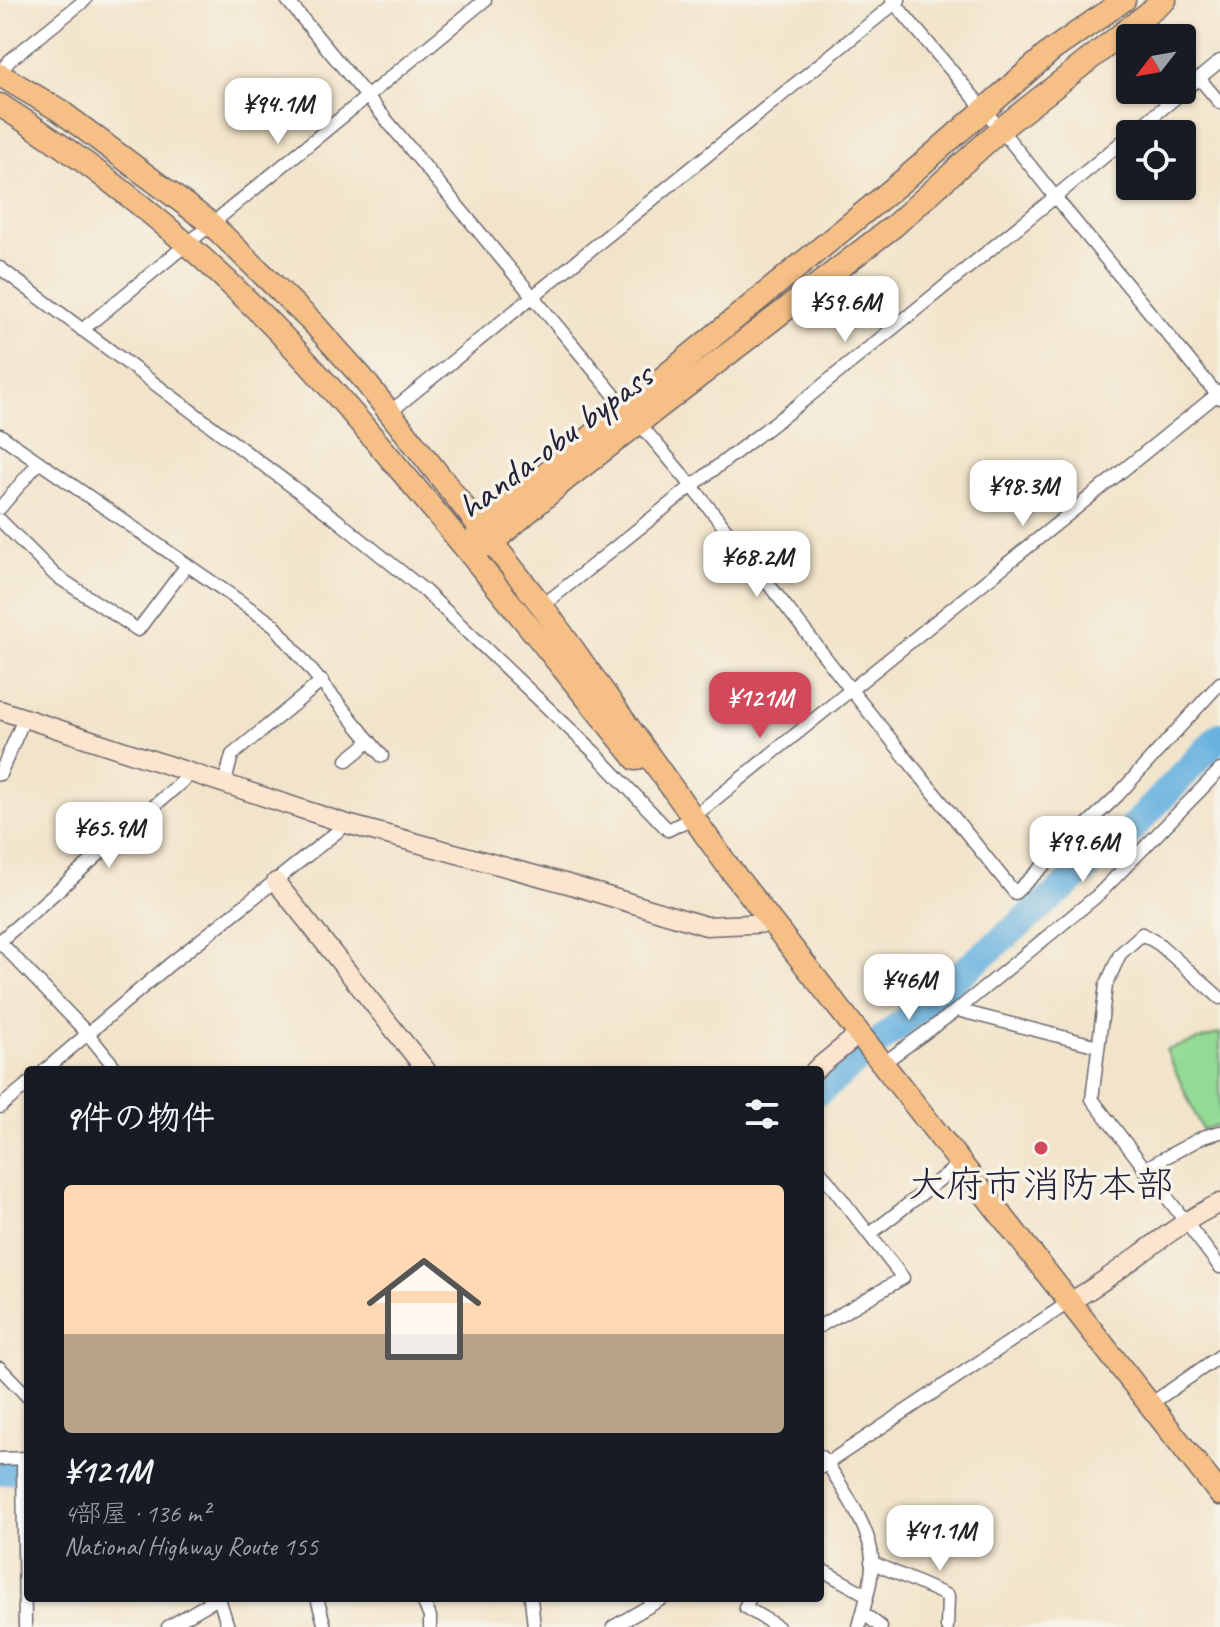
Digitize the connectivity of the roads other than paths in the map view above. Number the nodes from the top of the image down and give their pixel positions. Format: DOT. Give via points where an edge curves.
graph roads {
  1 [pos="85,0"];
  2 [pos="287,0"];
  3 [pos="485,0"];
  4 [pos="1124,0"];
  5 [pos="1165,0"];
  6 [pos="896,1"];
  7 [pos="1220,61"];
  8 [pos="0,74"];
  9 [pos="1199,78"];
  10 [pos="367,96"];
  11 [pos="1220,103"];
  12 [pos="0,105"];
  13 [pos="984,111"];
  14 [pos="1002,128"];
  15 [pos="1055,197"];
  16 [pos="210,223"];
  17 [pos="186,244"];
  18 [pos="0,268"];
  19 [pos="531,297"];
  20 [pos="82,330"];
  21 [pos="1219,395"];
  22 [pos="390,412"];
  23 [pos="632,416"];
  24 [pos="0,435"];
  25 [pos="39,462"];
  26 [pos="692,486"];
  27 [pos="0,508"];
  28 [pos="0,520"];
  29 [pos="486,536"];
  30 [pos="469,552"];
  31 [pos="187,565"];
  32 [pos="542,606"];
  33 [pos="322,681"];
  34 [pos="1220,683"];
  35 [pos="851,690"];
  36 [pos="1,707"];
  37 [pos="24,719"];
  38 [pos="370,741"];
  39 [pos="382,756"];
  40 [pos="347,760"];
  41 [pos="1220,770"];
  42 [pos="193,772"];
  43 [pos="0,774"];
  44 [pos="225,782"];
  45 [pos="692,818"];
  46 [pos="347,824"];
  47 [pos="276,882"];
  48 [pos="774,923"];
  49 [pos="0,941"];
  50 [pos="1220,998"];
  51 [pos="957,1010"];
  52 [pos="88,1034"];
  53 [pos="860,1034"];
  54 [pos="1098,1046"];
  55 [pos="882,1063"];
  56 [pos="50,1066"];
  57 [pos="114,1066"];
  58 [pos="423,1066"];
  59 [pos="820,1066"];
  60 [pos="24,1087"];
  61 [pos="0,1107"];
  62 [pos="1220,1132"];
  63 [pos="961,1163"];
  64 [pos="1144,1169"];
  65 [pos="824,1176"];
  66 [pos="1220,1203"];
  67 [pos="1185,1221"];
  68 [pos="870,1234"];
  69 [pos="1220,1267"];
  70 [pos="1071,1301"];
  71 [pos="824,1324"];
  72 [pos="1220,1356"];
  73 [pos="0,1368"];
  74 [pos="24,1393"];
  75 [pos="1149,1405"];
  76 [pos="0,1459"];
  77 [pos="24,1459"];
  78 [pos="824,1461"];
  79 [pos="824,1465"];
  80 [pos="1220,1494"];
  81 [pos="871,1562"];
  82 [pos="824,1571"];
  83 [pos="867,1595"];
  84 [pos="25,1602"];
  85 [pos="211,1602"];
  86 [pos="219,1602"];
  87 [pos="318,1602"];
  88 [pos="424,1602"];
  89 [pos="531,1602"];
  90 [pos="656,1602"];
  91 [pos="748,1602"];
  92 [pos="863,1613"];
  93 [pos="25,1627"];
  94 [pos="168,1627"];
  95 [pos="228,1627"];
  96 [pos="325,1627"];
  97 [pos="430,1627"];
  98 [pos="534,1627"];
  99 [pos="613,1627"];
  100 [pos="778,1627"];
  101 [pos="859,1627"];
  102 [pos="881,1627"];
  103 [pos="947,1627"];
  1 -- 8 [label="street"];
  2 -- 10 [label="street"];
  3 -- 10 [label="street"];
  4 -- 13 [label="highway, handa-obu bypass" via="1051,51"];
  5 -- 14 [label="highway, handa-obu bypass"];
  6 -- 13 [label="street"];
  6 -- 19 [label="street"];
  7 -- 9 [label="street"];
  8 -- 16 [label="highway" via="59,110"];
  9 -- 11 [label="street"];
  9 -- 15 [label="street"];
  10 -- 16 [label="street"];
  10 -- 19 [label="street"];
  12 -- 17 [label="highway" via="51,137"];
  13 -- 14 [label="street"];
  13 -- 23 [label="highway, handa-obu bypass"];
  14 -- 15 [label="street"];
  14 -- 23 [label="highway, handa-obu bypass" via="895,225"];
  15 -- 21 [label="street"];
  15 -- 26 [label="street"];
  16 -- 17 [label="street"];
  16 -- 22 [label="highway" via="314,324"];
  17 -- 20 [label="street"];
  17 -- 30 [label="highway" via="324,380"];
  18 -- 20 [label="street"];
  19 -- 22 [label="street"];
  19 -- 23 [label="street"];
  20 -- 45 [label="street" via="425,591 668,830"];
  21 -- 35 [label="street"];
  22 -- 29 [label="highway"];
  23 -- 26 [label="street"];
  23 -- 29 [label="highway, handa-obu bypass"];
  24 -- 25 [label="street"];
  25 -- 27 [label="street"];
  25 -- 31 [label="street"];
  26 -- 32 [label="street"];
  26 -- 35 [label="street"];
  28 -- 31 [label="street" via="55,575 138,630"];
  29 -- 30 [label="highway, handa-obu bypass"];
  29 -- 32 [label="highway"];
  30 -- 45 [label="highway" via="659,786"];
  31 -- 33 [label="street" via="274,625"];
  32 -- 45 [label="highway"];
  33 -- 38 [label="street"];
  33 -- 44 [label="street" via="232,755"];
  34 -- 35 [label="street" via="1117,796 1015,893"];
  35 -- 45 [label="street"];
  36 -- 37 [label="street"];
  37 -- 42 [label="street"];
  37 -- 43 [label="street"];
  38 -- 39 [label="street"];
  38 -- 40 [label="street"];
  41 -- 51 [label="street" via="1098,895"];
  42 -- 44 [label="street"];
  42 -- 49 [label="street"];
  44 -- 46 [label="street"];
  45 -- 48 [label="highway"];
  46 -- 47 [label="street"];
  46 -- 48 [label="street" via="706,926"];
  47 -- 52 [label="street"];
  47 -- 58 [label="street"];
  48 -- 53 [label="highway"];
  49 -- 52 [label="street"];
  50 -- 54 [label="street" via="1142,934 1120,954 1106,985"];
  51 -- 54 [label="street"];
  51 -- 55 [label="street"];
  52 -- 56 [label="street"];
  52 -- 57 [label="street"];
  53 -- 55 [label="highway"];
  53 -- 59 [label="street"];
  54 -- 64 [label="street" via="1092,1099"];
  55 -- 63 [label="highway"];
  60 -- 61 [label="street"];
  62 -- 64 [label="street"];
  63 -- 68 [label="street"];
  63 -- 70 [label="highway"];
  64 -- 67 [label="street"];
  65 -- 68 [label="street"];
  66 -- 67 [label="street"];
  67 -- 69 [label="street"];
  67 -- 70 [label="street"];
  68 -- 71 [label="street" via="903,1278"];
  70 -- 75 [label="highway"];
  70 -- 78 [label="street"];
  72 -- 75 [label="street"];
  73 -- 74 [label="street"];
  75 -- 80 [label="highway"];
  76 -- 77 [label="street"];
  79 -- 81 [label="street" via="859,1518"];
  81 -- 83 [label="street"];
  81 -- 103 [label="street" via="948,1596"];
  82 -- 83 [label="street"];
  83 -- 92 [label="street"];
  84 -- 93 [label="street"];
  85 -- 94 [label="street"];
  86 -- 95 [label="street"];
  87 -- 96 [label="street"];
  88 -- 97 [label="street"];
  89 -- 98 [label="street"];
  90 -- 99 [label="street"];
  91 -- 100 [label="street" via="745,1607"];
  92 -- 101 [label="street"];
  92 -- 102 [label="street"];
}
